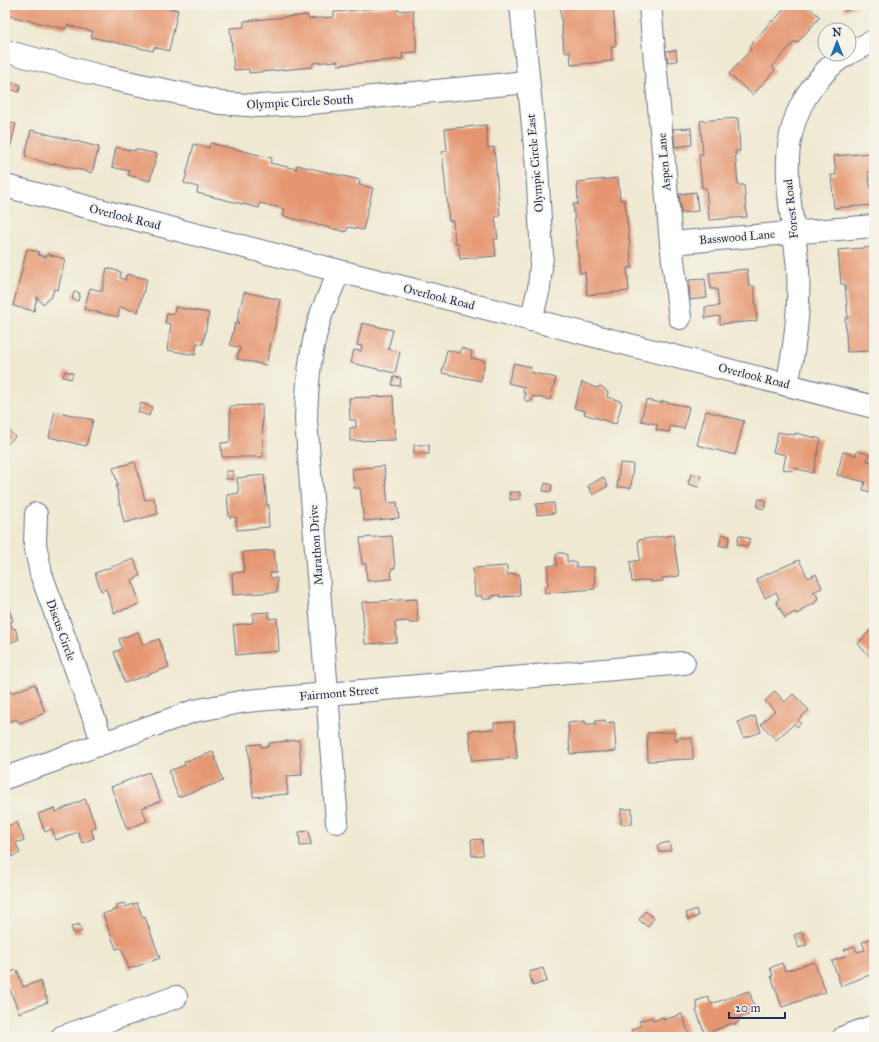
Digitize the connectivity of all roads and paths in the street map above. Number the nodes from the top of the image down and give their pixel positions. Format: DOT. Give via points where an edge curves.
graph roads {
  1 [pos="520,5"];
  2 [pos="650,5"];
  3 [pos="874,40"];
  4 [pos="857,49"];
  5 [pos="5,51"];
  6 [pos="838,62"];
  7 [pos="528,82"];
  8 [pos="5,186"];
  9 [pos="874,226"];
  10 [pos="794,233"];
  11 [pos="671,242"];
  12 [pos="339,272"];
  13 [pos="680,318"];
  14 [pos="531,320"];
  15 [pos="787,385"];
  16 [pos="874,407"];
  17 [pos="36,514"];
  18 [pos="684,663"];
  19 [pos="327,694"];
  20 [pos="103,743"];
  21 [pos="5,778"];
  22 [pos="337,822"];
  23 [pos="176,997"];
  24 [pos="874,1026"];
  25 [pos="62,1037"];
  26 [pos="844,1037"];
  1 -- 7 [label="street, Olympic Circle East"];
  2 -- 11 [label="street, Aspen Lane"];
  3 -- 4 [label="street, Forest Road"];
  5 -- 7 [label="street, Olympic Circle South" via="108,78 220,103 260,106"];
  6 -- 10 [label="street, Forest Road" via="810,90 797,113 789,138 787,159"];
  7 -- 14 [label="street, Olympic Circle East" via="537,167 542,256 539,288"];
  8 -- 12 [label="street, Overlook Road"];
  9 -- 10 [label="street, Basswood Lane"];
  10 -- 11 [label="street, Basswood Lane"];
  10 -- 15 [label="street, Forest Road" via="798,309"];
  11 -- 13 [label="street, Aspen Lane"];
  12 -- 14 [label="street, Overlook Road"];
  12 -- 19 [label="street, Marathon Drive" via="322,312 315,338 307,387 306,420"];
  14 -- 15 [label="street, Overlook Road"];
  15 -- 16 [label="street, Overlook Road"];
  17 -- 20 [label="street, Discus Circle" via="36,544 41,574"];
  18 -- 19 [label="street, Fairmont Street"];
  19 -- 20 [label="street, Fairmont Street" via="246,701 194,711"];
  19 -- 22 [label="street, Marathon Drive"];
  20 -- 21 [label="street, Fairmont Street"];
  23 -- 25 [label="street"];
  24 -- 26 [label="street"];
}
